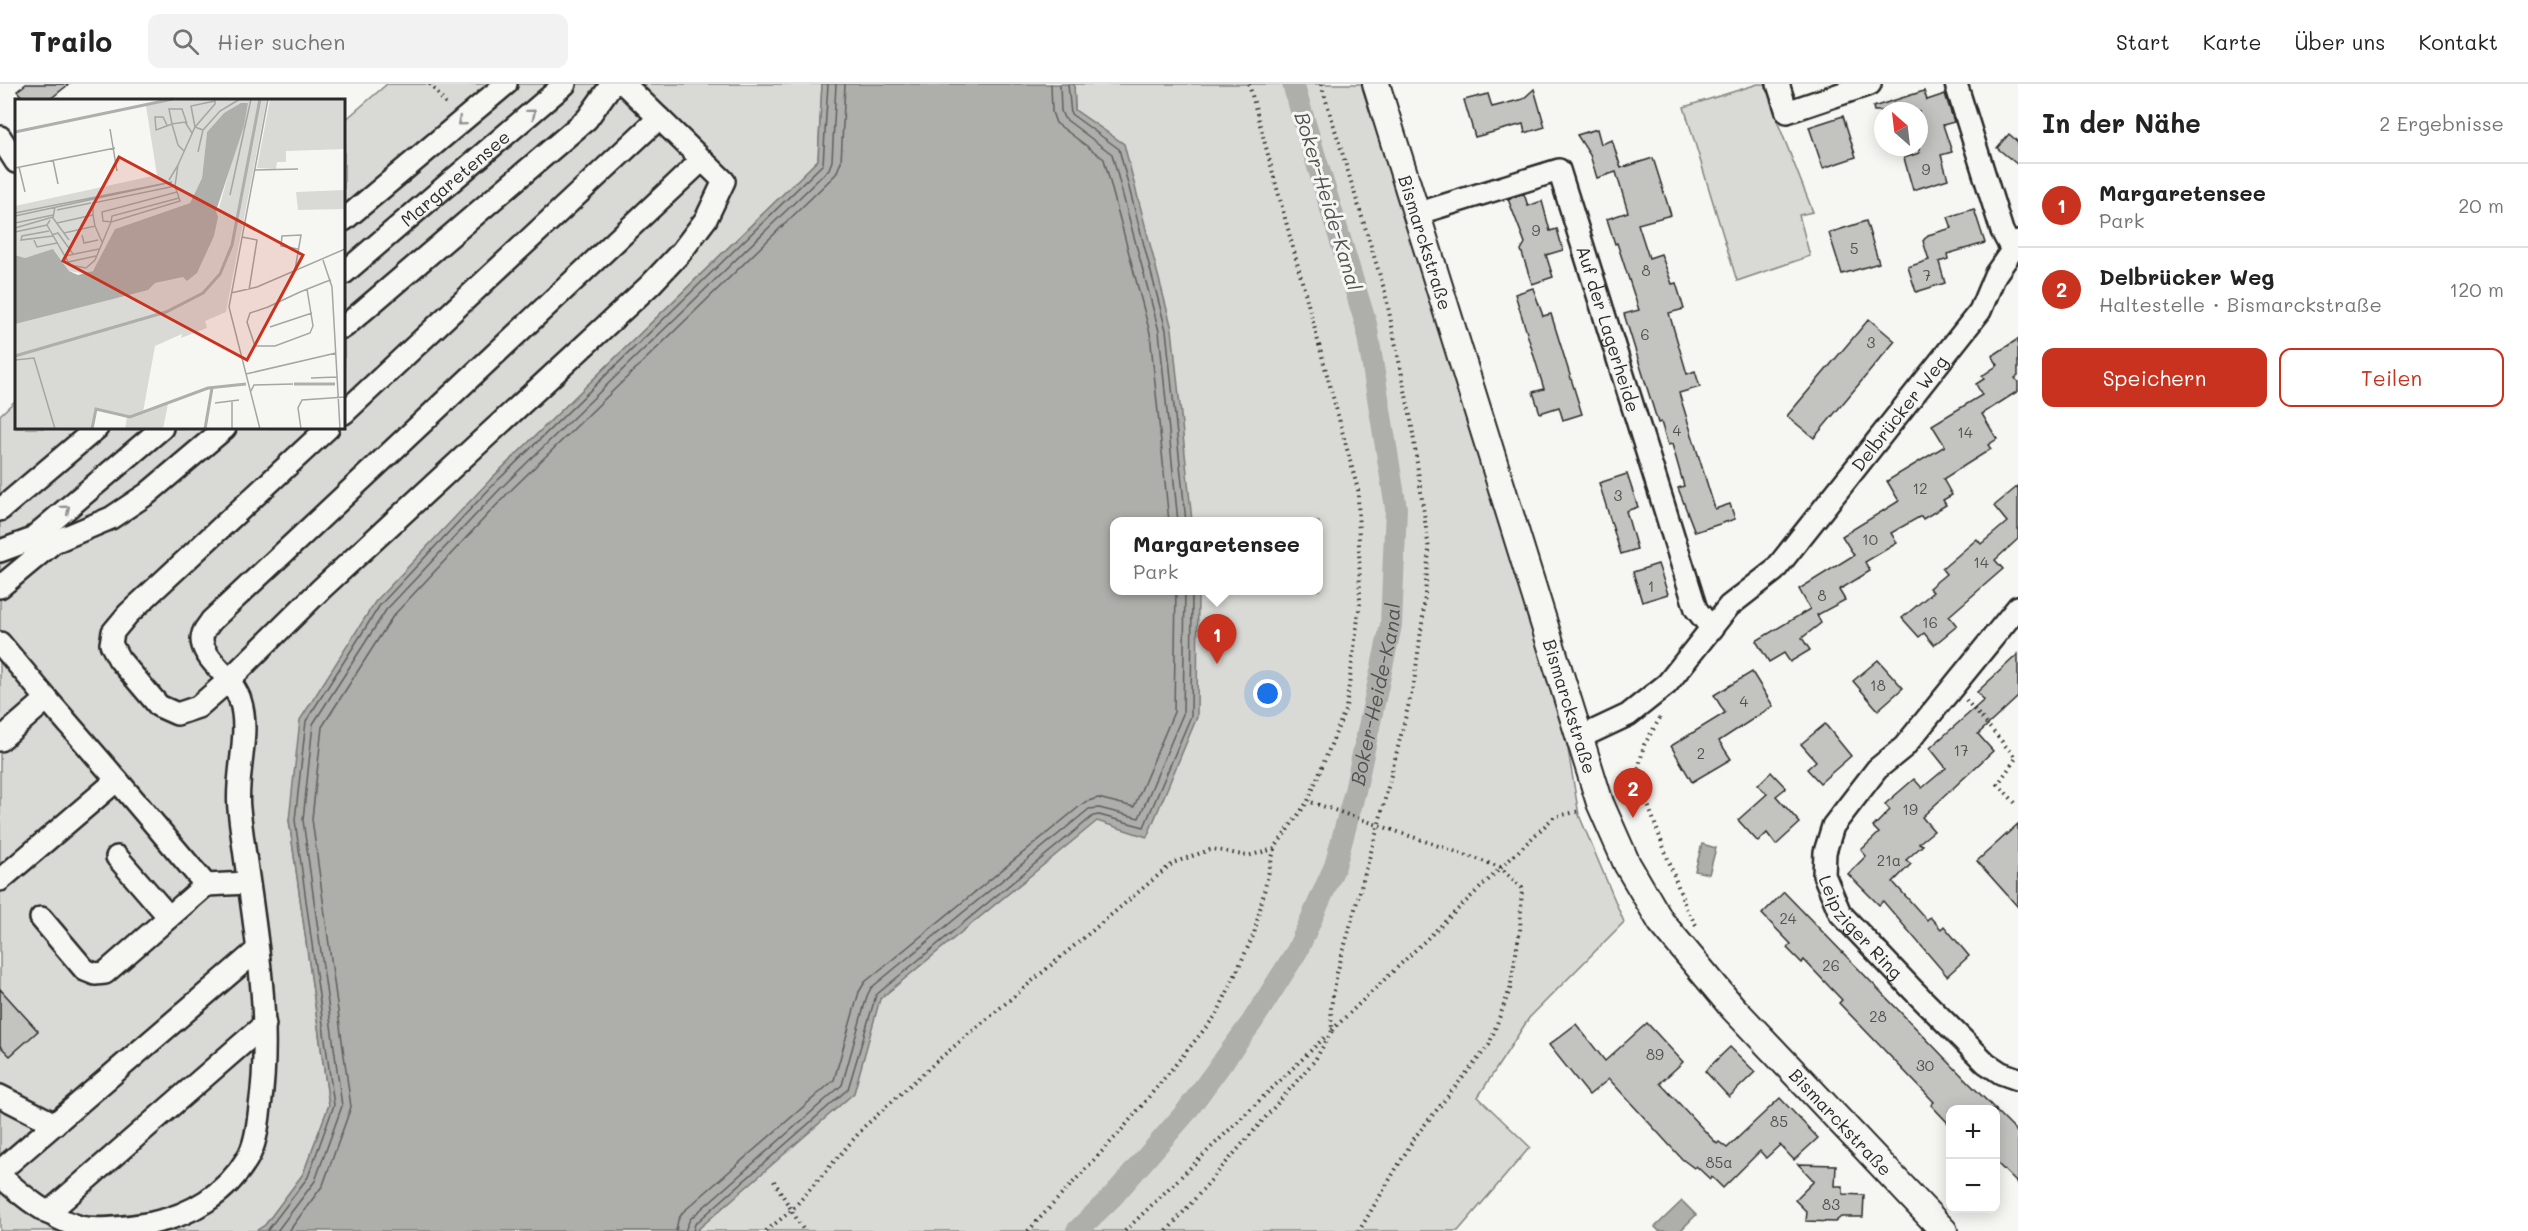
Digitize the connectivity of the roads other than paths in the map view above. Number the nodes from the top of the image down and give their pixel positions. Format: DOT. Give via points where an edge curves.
graph roads {
  1 [pos="506,84"];
  2 [pos="565,84"];
  3 [pos="612,84"];
  4 [pos="624,84"];
  5 [pos="1376,84"];
  6 [pos="1778,84"];
  7 [pos="1870,84"];
  8 [pos="1956,84"];
  9 [pos="659,118"];
  10 [pos="0,137"];
  11 [pos="15,160"];
  12 [pos="702,160"];
  13 [pos="1416,214"];
  14 [pos="345,219"];
  15 [pos="2015,246"];
  16 [pos="345,272"];
  17 [pos="345,326"];
  18 [pos="345,412"];
  19 [pos="96,429"];
  20 [pos="161,429"];
  21 [pos="224,429"];
  22 [pos="327,429"];
  23 [pos="0,510"];
  24 [pos="30,540"];
  25 [pos="54,542"];
  26 [pos="0,551"];
  27 [pos="0,587"];
  28 [pos="2018,607"];
  29 [pos="1712,629"];
  30 [pos="0,644"];
  31 [pos="229,680"];
  32 [pos="47,699"];
  33 [pos="1579,738"];
  34 [pos="0,740"];
  35 [pos="117,780"];
  36 [pos="117,857"];
  37 [pos="0,880"];
  38 [pos="248,883"];
  39 [pos="206,885"];
  40 [pos="169,917"];
  41 [pos="41,918"];
  42 [pos="256,951"];
  43 [pos="265,1024"];
  44 [pos="2018,1079"];
  45 [pos="0,1096"];
  46 [pos="55,1124"];
  47 [pos="0,1171"];
  48 [pos="0,1176"];
  49 [pos="48,1213"];
  50 [pos="1944,1231"];
  1 -- 14 [label="street, one-way"];
  16 -- 2 [label="street, Margaretensee, one-way"];
  3 -- 17 [label="street" via="587,119"];
  4 -- 9 [label="street"];
  5 -- 13 [label="main road, Bismarckstraße"];
  6 -- 7 [label="street" via="1787,112"];
  8 -- 15 [label="street" via="2002,231"];
  9 -- 12 [label="street"];
  9 -- 18 [label="street"];
  10 -- 11 [label="street"];
  12 -- 31 [label="street" via="724,181 706,219 681,252"];
  12 -- 31 [label="street" via="211,621 202,634 202,644"];
  13 -- 29 [label="street, Auf der Lagerheide" via="1559,170 1696,609"];
  13 -- 33 [label="main road, Bismarckstraße"];
  15 -- 29 [label="street, Delbrücker Weg" via="1995,274 1980,311 1958,339 1774,571 1729,606"];
  19 -- 23 [label="street"];
  24 -- 20 [label="street, one-way"];
  21 -- 25 [label="street" via="147,494 111,518"];
  22 -- 31 [label="street" via="113,632 111,644 119,659 159,706 177,714 198,707"];
  24 -- 25 [label="street"];
  24 -- 26 [label="street"];
  25 -- 27 [label="street"];
  28 -- 44 [label="street, Leipziger Ring" via="1904,747 1876,769 1833,826 1825,852 1824,875 1840,913 1913,990 1986,1064"];
  29 -- 33 [label="street, Delbrücker Weg" via="1667,684 1628,716"];
  30 -- 32 [label="street"];
  31 -- 38 [label="street" via="241,701 244,733 238,805"];
  32 -- 34 [label="street"];
  32 -- 35 [label="street"];
  33 -- 50 [label="main road, Bismarckstraße" via="1600,803 1627,864 1661,922 1733,1008"];
  35 -- 37 [label="street"];
  35 -- 39 [label="street"];
  36 -- 40 [label="street"];
  38 -- 39 [label="street"];
  38 -- 42 [label="street"];
  39 -- 40 [label="street"];
  40 -- 41 [label="street" via="105,973 95,974 85,970"];
  42 -- 43 [label="street"];
  42 -- 46 [label="street"];
  43 -- 49 [label="street"];
  43 -- 49 [label="street" via="265,1074 258,1123 248,1158 226,1188 167,1220 127,1227 81,1228"];
  45 -- 46 [label="street"];
  46 -- 47 [label="street"];
  48 -- 49 [label="street"];
}
